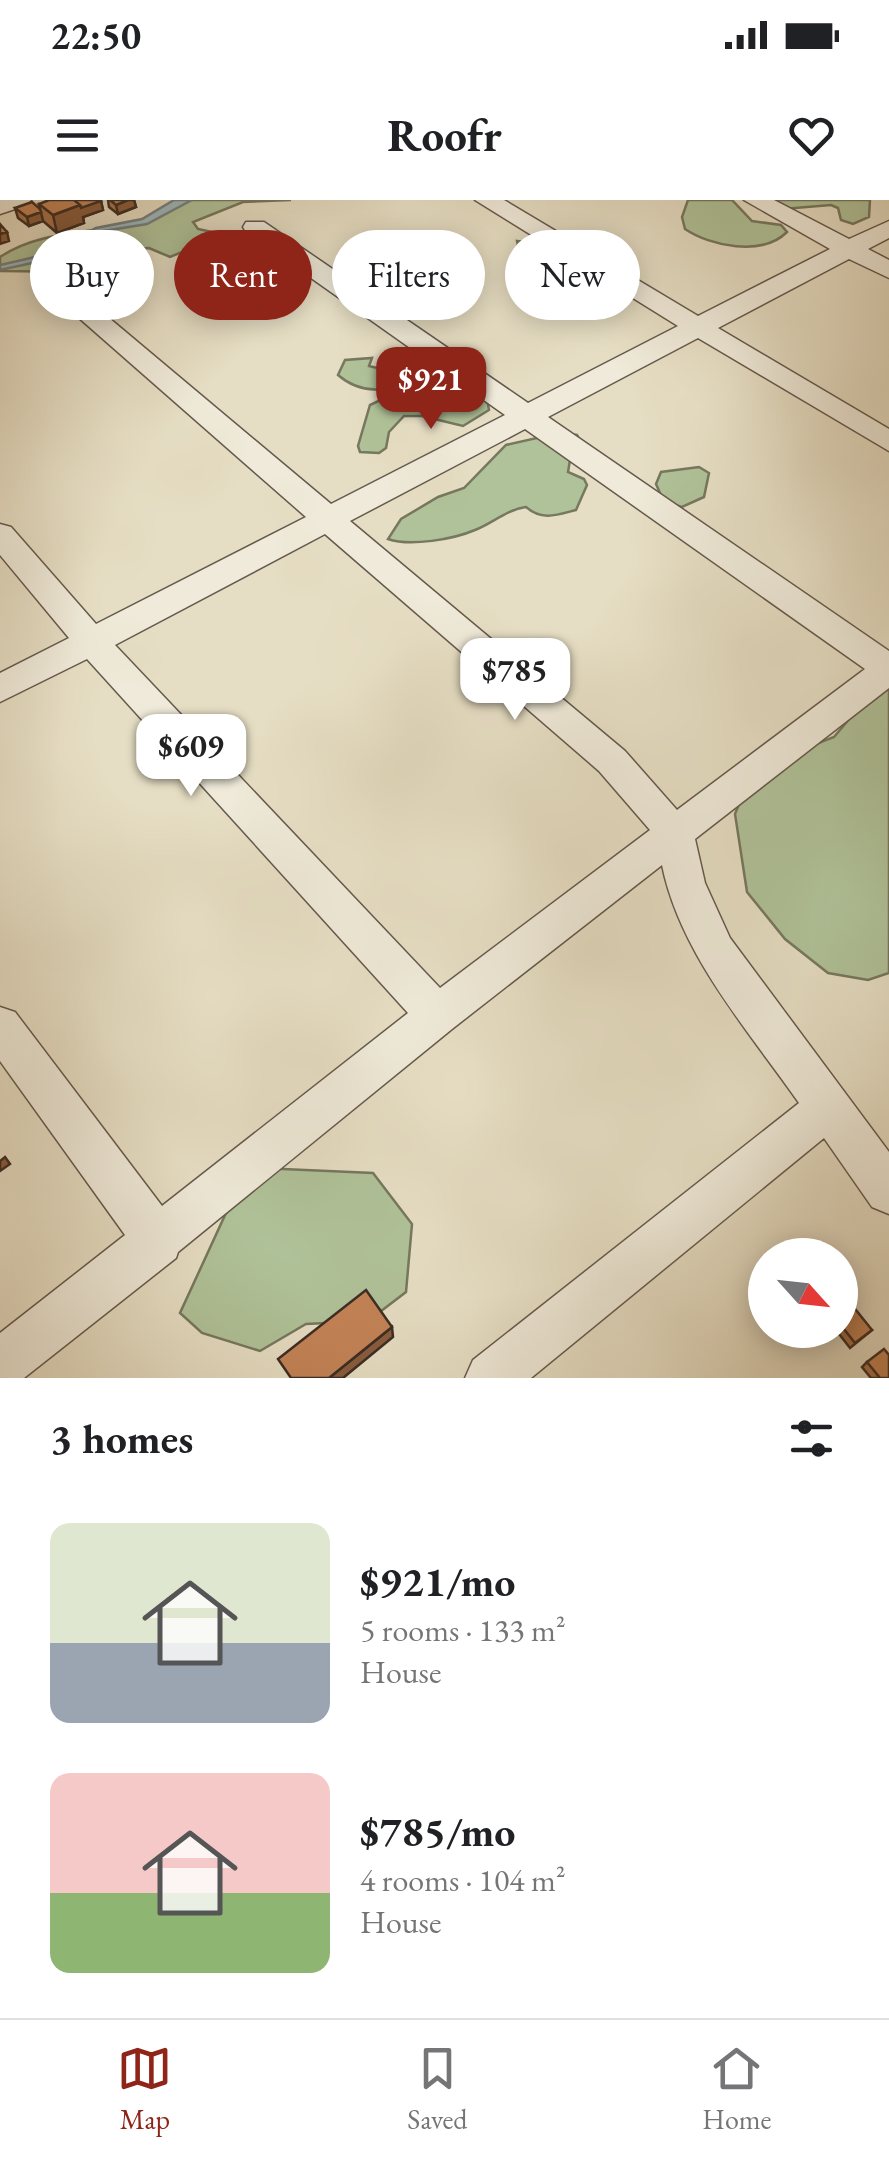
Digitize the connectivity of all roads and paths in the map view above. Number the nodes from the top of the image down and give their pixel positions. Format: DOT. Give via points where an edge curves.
graph roads {
  1 [pos="19,200"];
  2 [pos="487,200"];
  3 [pos="756,200"];
  4 [pos="0,207"];
  5 [pos="254,227"];
  6 [pos="889,228"];
  7 [pos="848,249"];
  8 [pos="889,270"];
  9 [pos="93,320"];
  10 [pos="700,326"];
  11 [pos="528,414"];
  12 [pos="889,442"];
  13 [pos="325,520"];
  14 [pos="0,534"];
  15 [pos="91,641"];
  16 [pos="889,668"];
  17 [pos="0,688"];
  18 [pos="674,832"];
  19 [pos="437,1016"];
  20 [pos="0,1026"];
  21 [pos="828,1107"];
  22 [pos="889,1191"];
  23 [pos="159,1240"];
  24 [pos="0,1365"];
  25 [pos="491,1378"];
  1 -- 4 [label="street"];
  2 -- 10 [label="street"];
  3 -- 7 [label="street"];
  5 -- 11 [label="street"];
  6 -- 7 [label="street"];
  7 -- 8 [label="street"];
  7 -- 10 [label="street"];
  9 -- 13 [label="street"];
  10 -- 11 [label="street"];
  10 -- 12 [label="street"];
  11 -- 13 [label="street"];
  11 -- 16 [label="street"];
  13 -- 15 [label="street"];
  13 -- 18 [label="street" via="612,761"];
  14 -- 15 [label="street"];
  15 -- 17 [label="street"];
  15 -- 19 [label="street"];
  16 -- 18 [label="street"];
  18 -- 19 [label="street"];
  18 -- 21 [label="street" via="685,883 715,950"];
  19 -- 23 [label="street"];
  20 -- 23 [label="street"];
  21 -- 22 [label="street"];
  21 -- 25 [label="street"];
  23 -- 24 [label="street"];
}
